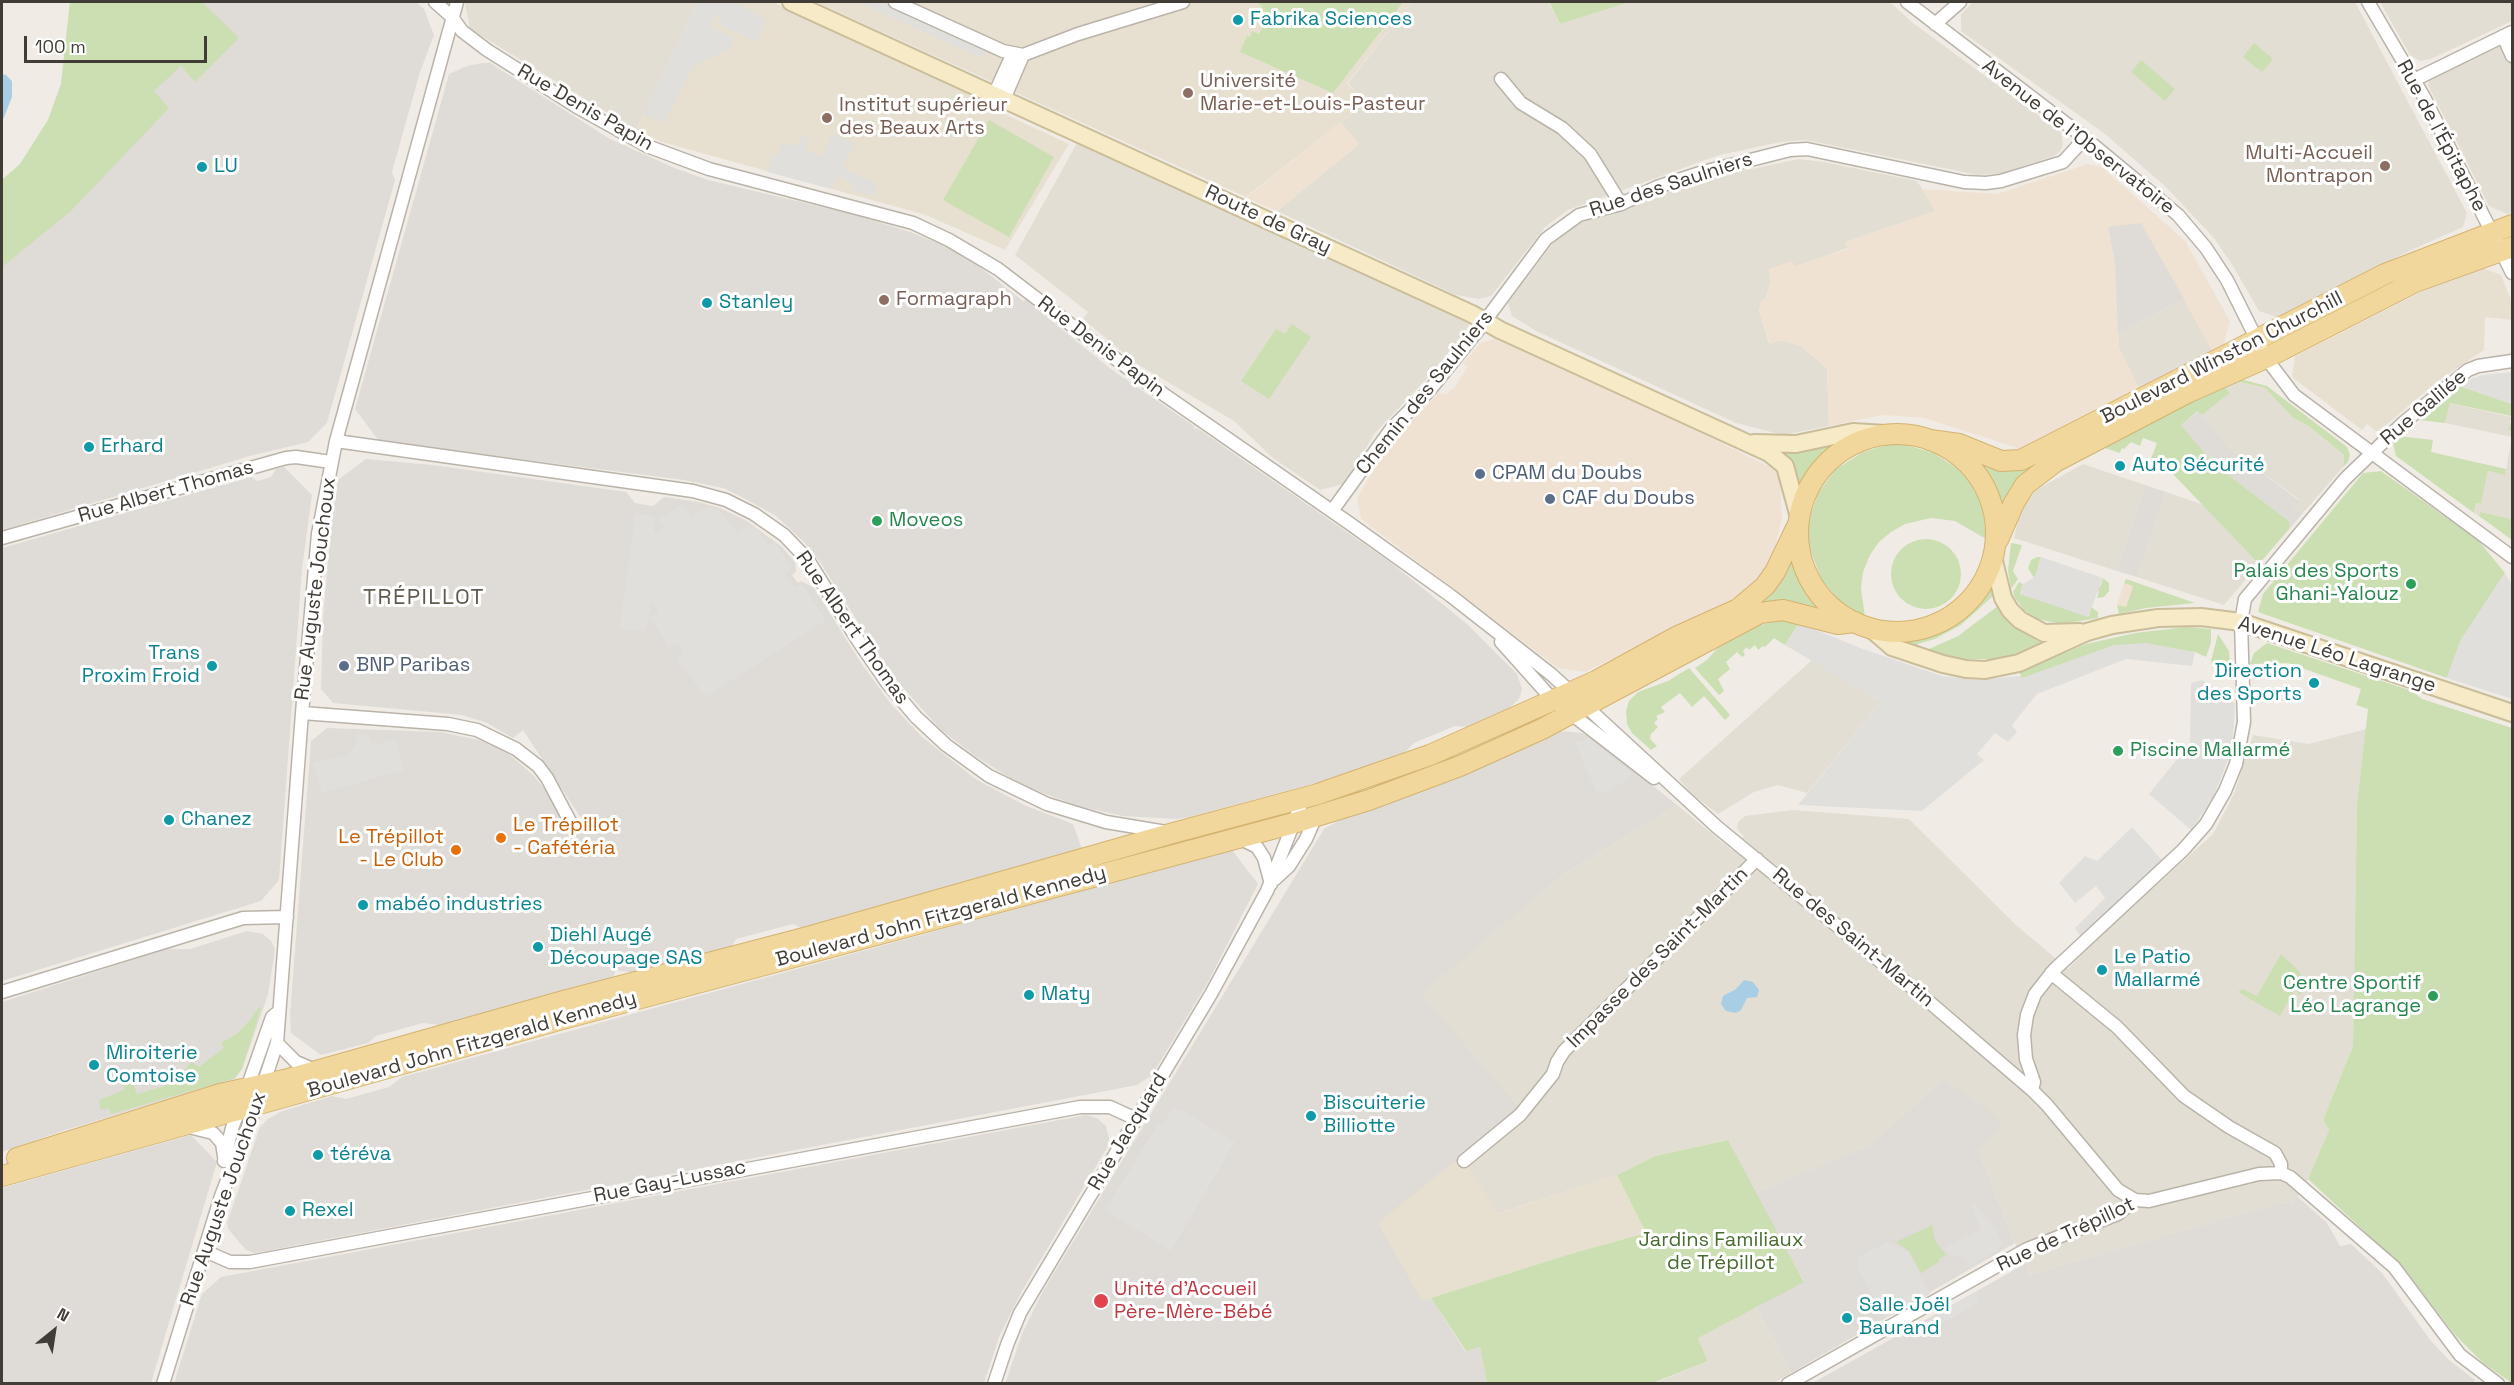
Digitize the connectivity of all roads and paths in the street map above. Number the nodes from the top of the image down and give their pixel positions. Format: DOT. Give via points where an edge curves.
graph roads {
  1 [pos="435,2"];
  2 [pos="457,2"];
  3 [pos="791,2"];
  4 [pos="895,2"];
  5 [pos="1183,2"];
  6 [pos="1907,2"];
  7 [pos="1960,2"];
  8 [pos="2368,2"];
  9 [pos="452,17"];
  10 [pos="1935,24"];
  11 [pos="2508,34"];
  12 [pos="1018,54"];
  13 [pos="2512,56"];
  14 [pos="1501,80"];
  15 [pos="2414,80"];
  16 [pos="1001,93"];
  17 [pos="2085,138"];
  18 [pos="1621,204"];
  19 [pos="2512,225"];
  20 [pos="2491,231"];
  21 [pos="2506,249"];
  22 [pos="2512,273"];
  23 [pos="1496,305"];
  24 [pos="1485,321"];
  25 [pos="2256,339"];
  26 [pos="2266,358"];
  27 [pos="2512,361"];
  28 [pos="1886,434"];
  29 [pos="1930,440"];
  30 [pos="336,441"];
  31 [pos="1743,442"];
  32 [pos="2371,452"];
  33 [pos="331,462"];
  34 [pos="1332,511"];
  35 [pos="1798,520"];
  36 [pos="2,538"];
  37 [pos="1994,553"];
  38 [pos="2512,557"];
  39 [pos="2241,622"];
  40 [pos="1485,623"];
  41 [pos="1862,625"];
  42 [pos="2086,632"];
  43 [pos="1561,695"];
  44 [pos="1578,710"];
  45 [pos="302,712"];
  46 [pos="2512,713"];
  47 [pos="1673,788"];
  48 [pos="1303,799"];
  49 [pos="1316,816"];
  50 [pos="1294,823"];
  51 [pos="572,825"];
  52 [pos="1173,833"];
  53 [pos="1239,838"];
  54 [pos="1757,859"];
  55 [pos="1271,884"];
  56 [pos="287,917"];
  57 [pos="2051,973"];
  58 [pos="2,992"];
  59 [pos="278,1013"];
  60 [pos="277,1043"];
  61 [pos="317,1070"];
  62 [pos="256,1086"];
  63 [pos="2032,1090"];
  64 [pos="248,1108"];
  65 [pos="1136,1119"];
  66 [pos="177,1125"];
  67 [pos="224,1161"];
  68 [pos="1464,1161"];
  69 [pos="2,1163"];
  70 [pos="2280,1173"];
  71 [pos="2,1176"];
  72 [pos="221,1196"];
  73 [pos="2135,1200"];
  74 [pos="205,1251"];
  75 [pos="163,1383"];
  76 [pos="994,1383"];
  77 [pos="1788,1383"];
  78 [pos="2498,1383"];
  1 -- 9 [label="street, Rue Denis Papin"];
  2 -- 9 [label="street, Rue Auguste Jouchoux"];
  3 -- 16 [label="main road, Route de Gray"];
  4 -- 12 [label="street" via="1003,51"];
  5 -- 12 [label="street"];
  6 -- 10 [label="street, Avenue de l'Observatoire"];
  7 -- 10 [label="street"];
  8 -- 15 [label="street, Rue de l'Épitaphe"];
  9 -- 30 [label="street, Rue Auguste Jouchoux"];
  9 -- 34 [label="street, Rue Denis Papin" via="462,32 487,50 647,146 709,169 913,223 949,240 998,269 1146,382"];
  10 -- 17 [label="street, Avenue de l'Observatoire"];
  11 -- 13 [label="street"];
  11 -- 15 [label="street"];
  12 -- 16 [label="street"];
  14 -- 18 [label="street" via="1521,103 1563,129 1590,154"];
  15 -- 20 [label="street, Rue de l'Épitaphe"];
  16 -- 24 [label="main road, Route de Gray"];
  17 -- 18 [label="street, Rue des Saulniers" via="2063,162 2001,181 1964,182 1807,149 1772,153 1703,172"];
  17 -- 25 [label="street, Avenue de l'Observatoire" via="2178,215 2227,280"];
  18 -- 23 [label="street, Rue des Saulniers" via="1579,215 1556,229"];
  19 -- 20 [label="main road, Boulevard Winston Churchill"];
  20 -- 21 [label="street, Rue de l'Épitaphe"];
  20 -- 25 [label="main road, Boulevard Winston Churchill" via="2385,274"];
  21 -- 22 [label="street, Rue de l'Épitaphe"];
  21 -- 26 [label="main road, Boulevard Winston Churchill" via="2415,282"];
  23 -- 24 [label="street, Chemin des Saulniers"];
  24 -- 31 [label="main road, Route de Gray"];
  24 -- 34 [label="street, Chemin des Saulniers" via="1429,391 1392,428"];
  25 -- 26 [label="street, Avenue de l'Observatoire"];
  25 -- 29 [label="main road, Boulevard Winston Churchill" via="2021,460 2001,461 1959,444"];
  26 -- 32 [label="street, Avenue de l'Observatoire" via="2294,395"];
  26 -- 37 [label="main road, Boulevard Winston Churchill" via="2189,392 2038,473 2014,502"];
  27 -- 32 [label="street, Rue Galilée" via="2468,370"];
  28 -- 29 [label="main road" via="1909,434"];
  28 -- 31 [label="main road, Route de Gray" via="1853,432 1796,444"];
  28 -- 35 [label="main road" via="1855,442 1828,460 1809,486"];
  29 -- 37 [label="main road" via="1962,458 1985,488 1993,511"];
  30 -- 33 [label="street, Rue Auguste Jouchoux"];
  30 -- 52 [label="street, Rue Albert Thomas" via="693,491 726,500 784,535 808,560 859,642 916,717 946,745 989,776 1047,804 1107,822"];
  31 -- 35 [label="main road, Route de Gray" via="1769,453 1785,466"];
  32 -- 38 [label="street, Avenue de l'Observatoire"];
  32 -- 39 [label="street, Rue Galilée" via="2251,590 2245,599"];
  33 -- 36 [label="street, Rue Albert Thomas" via="286,458"];
  33 -- 45 [label="street, Rue Auguste Jouchoux" via="318,534"];
  34 -- 40 [label="street, Rue Denis Papin"];
  35 -- 41 [label="main road" via="1798,546 1808,577 1828,604"];
  35 -- 43 [label="main road, Boulevard John Fitzgerald Kennedy" via="1775,572 1738,609"];
  37 -- 41 [label="main road" via="1976,592 1946,618 1909,631"];
  37 -- 42 [label="main road, Avenue Léo Lagrange" via="2003,598 2020,620 2044,633"];
  39 -- 42 [label="main road, Avenue Léo Lagrange" via="2200,617 2158,618"];
  39 -- 46 [label="main road, Avenue Léo Lagrange"];
  39 -- 57 [label="street, Rue Galilée" via="2244,722 2236,764 2225,791 2206,824 2183,850"];
  40 -- 43 [label="street, Rue Denis Papin"];
  40 -- 43 [label="street, Rue Denis Papin"];
  41 -- 42 [label="main road, Avenue Léo Lagrange" via="1892,647 1966,669 2019,663"];
  41 -- 44 [label="main road, Boulevard John Fitzgerald Kennedy" via="1838,624 1783,610 1760,613"];
  43 -- 44 [label="street, Rue des Saint-Martin"];
  43 -- 44 [label="street, Rue des Saint-Martin"];
  43 -- 48 [label="main road, Boulevard John Fitzgerald Kennedy" via="1430,755"];
  44 -- 47 [label="street, Rue des Saint-Martin"];
  44 -- 47 [label="street, Rue des Saint-Martin" via="1655,779"];
  44 -- 49 [label="main road, Boulevard John Fitzgerald Kennedy" via="1460,766"];
  45 -- 51 [label="street" via="448,724 477,730 516,749 538,766"];
  45 -- 56 [label="street, Rue Auguste Jouchoux"];
  47 -- 54 [label="street, Rue des Saint-Martin"];
  48 -- 49 [label="street"];
  48 -- 50 [label="street, Rue Jacquard"];
  48 -- 52 [label="main road, Boulevard John Fitzgerald Kennedy"];
  49 -- 50 [label="main road, Boulevard John Fitzgerald Kennedy"];
  49 -- 55 [label="street, Rue Jacquard" via="1306,839"];
  50 -- 53 [label="main road, Boulevard John Fitzgerald Kennedy"];
  50 -- 55 [label="street, Rue Jacquard"];
  52 -- 61 [label="main road, Boulevard John Fitzgerald Kennedy" via="820,934"];
  53 -- 55 [label="street" via="1257,847"];
  53 -- 64 [label="main road, Boulevard John Fitzgerald Kennedy" via="789,957"];
  54 -- 63 [label="street, Rue des Saint-Martin"];
  54 -- 68 [label="street, Impasse des Saint-Martin" via="1564,1051 1553,1074 1520,1115"];
  55 -- 65 [label="street, Rue Jacquard"];
  56 -- 58 [label="street" via="243,918"];
  56 -- 59 [label="street, Rue Auguste Jouchoux"];
  57 -- 63 [label="street" via="2035,994 2026,1015 2024,1035 2026,1059 2034,1082"];
  57 -- 70 [label="street" via="2116,1027 2184,1096 2275,1153 2281,1164"];
  59 -- 60 [label="street, Rue Auguste Jouchoux"];
  59 -- 62 [label="street, Rue Auguste Jouchoux" via="272,1017"];
  60 -- 61 [label="street" via="296,1062"];
  60 -- 62 [label="street, Rue Auguste Jouchoux"];
  61 -- 62 [label="main road, Boulevard John Fitzgerald Kennedy"];
  62 -- 64 [label="street, Rue Auguste Jouchoux"];
  62 -- 64 [label="street, Rue Auguste Jouchoux"];
  62 -- 69 [label="main road, Boulevard John Fitzgerald Kennedy"];
  63 -- 73 [label="street, Rue des Saint-Martin" via="2110,1183"];
  64 -- 66 [label="main road, Boulevard John Fitzgerald Kennedy"];
  64 -- 67 [label="street, Rue Auguste Jouchoux"];
  64 -- 72 [label="street, Rue Auguste Jouchoux"];
  65 -- 74 [label="street, Rue Gay-Lussac" via="1110,1107 1080,1107 250,1262 230,1262"];
  65 -- 76 [label="street, Rue Jacquard" via="1020,1313"];
  66 -- 67 [label="street" via="213,1133 222,1143"];
  66 -- 71 [label="main road, Boulevard John Fitzgerald Kennedy"];
  67 -- 72 [label="street"];
  70 -- 73 [label="street, Rue de Trépillot" via="2259,1174 2169,1197"];
  70 -- 78 [label="street" via="2306,1188 2394,1267 2460,1355"];
  72 -- 74 [label="street, Rue Auguste Jouchoux"];
  73 -- 77 [label="street, Rue de Trépillot" via="2118,1214 2028,1249"];
  74 -- 75 [label="street, Rue Auguste Jouchoux"];
}
